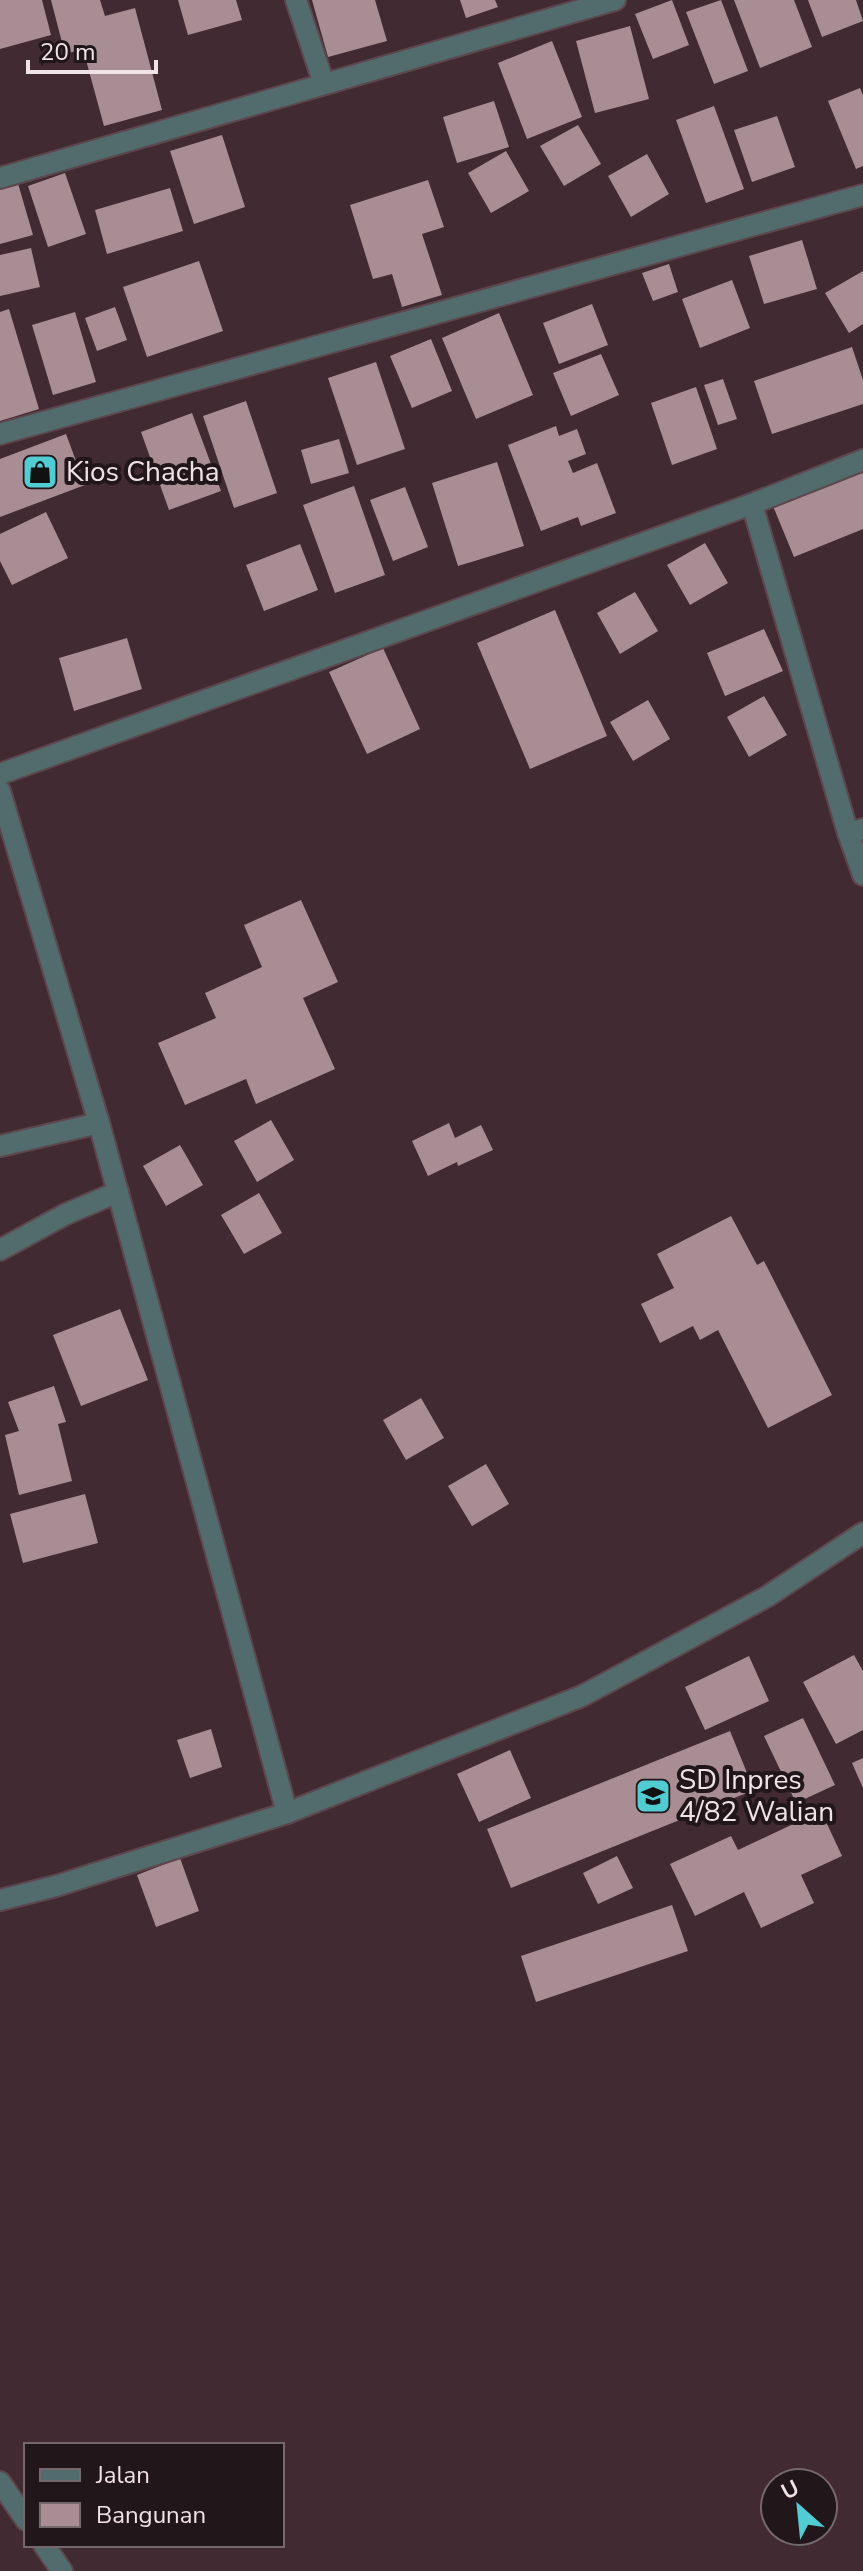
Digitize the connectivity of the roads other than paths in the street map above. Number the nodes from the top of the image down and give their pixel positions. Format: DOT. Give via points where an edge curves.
graph roads {
  1 [pos="296,0"];
  2 [pos="612,0"];
  3 [pos="324,84"];
  4 [pos="0,178"];
  5 [pos="863,195"];
  6 [pos="0,434"];
  7 [pos="863,460"];
  8 [pos="752,504"];
  9 [pos="0,774"];
  10 [pos="0,791"];
  11 [pos="856,831"];
  12 [pos="863,875"];
  13 [pos="99,1123"];
  14 [pos="0,1144"];
  15 [pos="118,1192"];
  16 [pos="0,1250"];
  17 [pos="863,1533"];
  18 [pos="287,1813"];
  19 [pos="0,1900"];
  20 [pos="0,2482"];
  21 [pos="24,2517"];
  22 [pos="45,2547"];
  23 [pos="62,2571"];
  1 -- 3 [label="street"];
  2 -- 3 [label="street"];
  3 -- 4 [label="street"];
  5 -- 6 [label="street"];
  7 -- 8 [label="street"];
  8 -- 9 [label="street"];
  8 -- 11 [label="street"];
  10 -- 13 [label="street"];
  11 -- 12 [label="street"];
  13 -- 14 [label="street"];
  13 -- 15 [label="street"];
  15 -- 16 [label="street"];
  15 -- 18 [label="street"];
  17 -- 18 [label="street" via="768,1596 582,1696"];
  18 -- 19 [label="street"];
  20 -- 21 [label="street"];
  22 -- 23 [label="street"];
}
